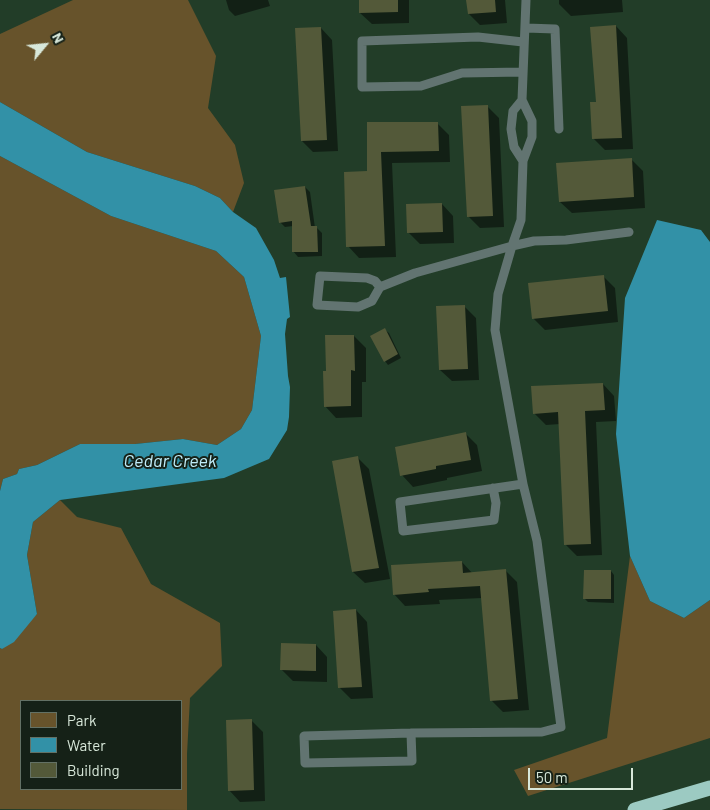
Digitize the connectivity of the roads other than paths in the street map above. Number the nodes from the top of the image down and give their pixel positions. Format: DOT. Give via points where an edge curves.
graph roads {
  1 [pos="526,0"];
  2 [pos="526,28"];
  3 [pos="523,42"];
  4 [pos="522,72"];
  5 [pos="522,100"];
  6 [pos="559,128"];
  7 [pos="523,161"];
  8 [pos="629,232"];
  9 [pos="512,246"];
  10 [pos="380,287"];
  11 [pos="524,484"];
  12 [pos="493,488"];
  13 [pos="411,733"];
  14 [pos="710,788"];
  15 [pos="635,810"];
  1 -- 2 [label="lane"];
  2 -- 3 [label="lane"];
  2 -- 6 [label="lane" via="555,29"];
  3 -- 4 [label="lane"];
  3 -- 4 [label="lane" via="478,38 362,41 362,87 422,86 462,73"];
  4 -- 5 [label="lane"];
  5 -- 7 [label="lane" via="532,121 532,137"];
  5 -- 7 [label="lane" via="513,111 510,129 514,147"];
  7 -- 9 [label="lane" via="521,220"];
  8 -- 9 [label="lane"];
  9 -- 10 [label="lane" via="415,273"];
  9 -- 11 [label="lane" via="498,294 495,330"];
  10 -- 10 [label="lane" via="367,278 320,276 317,305 358,307 372,301"];
  11 -- 12 [label="lane"];
  11 -- 13 [label="lane" via="537,541 561,727 542,732"];
  12 -- 12 [label="lane" via="400,502 403,532 494,520 496,503"];
  13 -- 13 [label="lane" via="412,761 304,763 304,736"];
  14 -- 15 [label="highway"];
}
